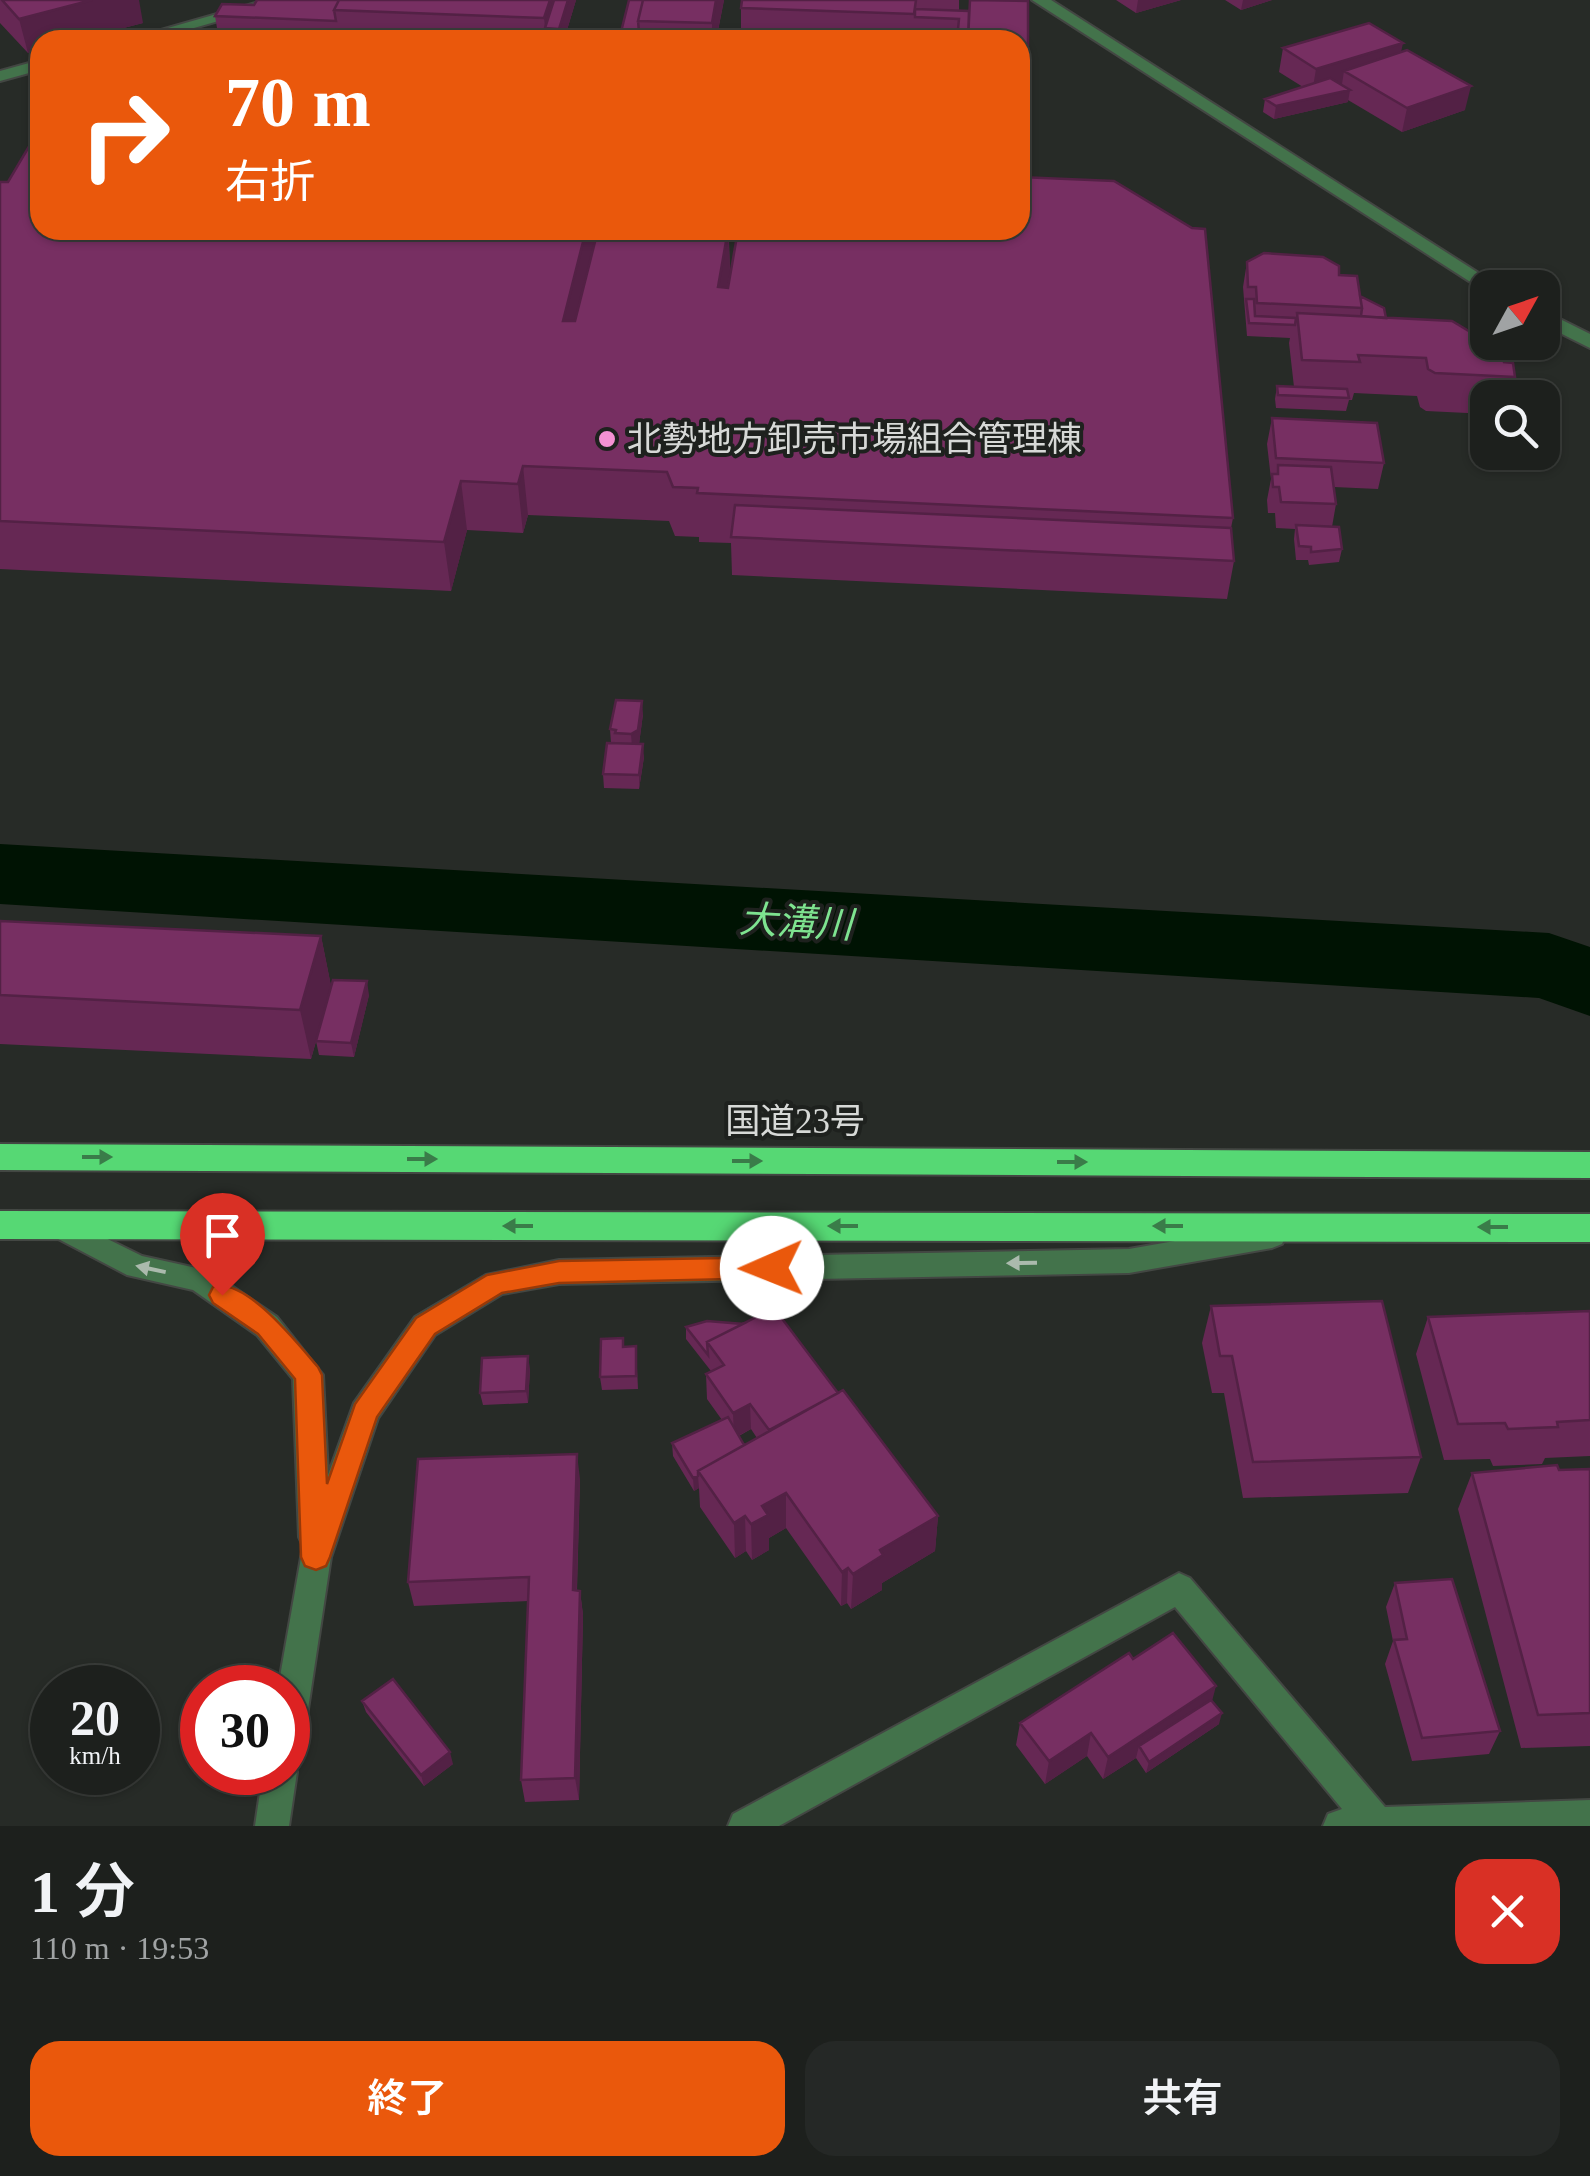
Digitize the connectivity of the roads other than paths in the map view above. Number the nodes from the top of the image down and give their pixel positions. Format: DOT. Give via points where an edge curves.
graph roads {
  1 [pos="284,0"];
  2 [pos="1040,0"];
  3 [pos="172,30"];
  4 [pos="30,68"];
  5 [pos="0,76"];
  6 [pos="1470,274"];
  7 [pos="1560,326"];
  8 [pos="1590,342"];
  9 [pos="0,1157"];
  10 [pos="1590,1165"];
  11 [pos="0,1225"];
  12 [pos="57,1225"];
  13 [pos="1327,1226"];
  14 [pos="1590,1228"];
  15 [pos="316,1557"];
  16 [pos="298,1665"];
  17 [pos="277,1795"];
  18 [pos="1590,1817"];
  19 [pos="272,1826"];
  20 [pos="745,1826"];
  21 [pos="1340,1826"];
  22 [pos="1377,1826"];
  1 -- 3 [label="street"];
  2 -- 6 [label="street"];
  4 -- 5 [label="street"];
  7 -- 8 [label="street"];
  9 -- 10 [label="highway, 国道23号, one-way"];
  11 -- 12 [label="highway"];
  13 -- 12 [label="highway, one-way"];
  15 -- 12 [label="street, one-way" via="308,1375 267,1326 200,1279 136,1267"];
  14 -- 13 [label="highway, one-way"];
  13 -- 15 [label="street, one-way" via="1129,1261 559,1272 496,1283 425,1326 365,1412"];
  15 -- 16 [label="street"];
  17 -- 19 [label="street"];
  18 -- 22 [label="street"];
  20 -- 22 [label="street" via="1180,1588"];
  21 -- 22 [label="street"];
}
